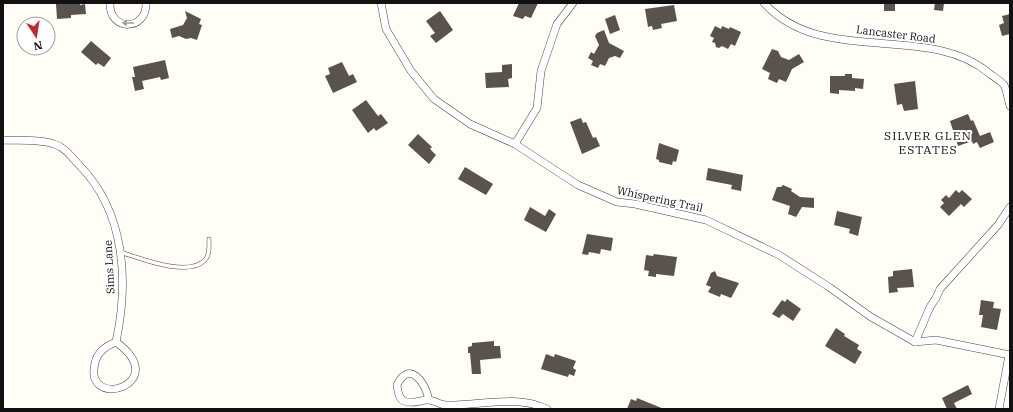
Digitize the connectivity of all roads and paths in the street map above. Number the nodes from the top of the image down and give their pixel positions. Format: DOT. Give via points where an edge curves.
graph roads {
  1 [pos="110,3"];
  2 [pos="146,3"];
  3 [pos="380,3"];
  4 [pos="573,3"];
  5 [pos="764,3"];
  6 [pos="1007,86"];
  7 [pos="1010,106"];
  8 [pos="3,140"];
  9 [pos="515,144"];
  10 [pos="1010,207"];
  11 [pos="209,239"];
  12 [pos="120,252"];
  13 [pos="116,342"];
  14 [pos="915,342"];
  15 [pos="1010,355"];
  16 [pos="429,400"];
  17 [pos="547,409"];
  18 [pos="999,409"];
  2 -- 1 [label="street, one-way" via="145,14 141,19 126,25 112,15"];
  3 -- 9 [label="street, Whispering Trail" via="386,29 411,71 434,99 470,124"];
  4 -- 9 [label="street" via="557,24 541,71 537,108"];
  5 -- 6 [label="street, Lancaster Road" via="795,26 830,38 939,50 964,56"];
  6 -- 7 [label="street, Lancaster Road"];
  8 -- 12 [label="street, Sims Lane" via="55,144 65,150 98,188 108,206 118,233"];
  9 -- 14 [label="street, Whispering Trail" via="578,185 617,202 704,219 779,255 829,286 870,317"];
  10 -- 14 [label="street" via="998,225 940,289"];
  11 -- 12 [label="lane" via="210,250 206,260 191,267 167,266"];
  12 -- 13 [label="street, Sims Lane" via="121,318"];
  13 -- 13 [label="street" via="100,352 94,366 98,383 114,390 129,383 136,369 130,353"];
  14 -- 15 [label="street" via="936,340"];
  15 -- 18 [label="street"];
  16 -- 16 [label="street" via="421,380 415,375 400,378 397,385 403,401 409,403"];
  16 -- 17 [label="street" via="445,405 500,401 537,404"];
}
